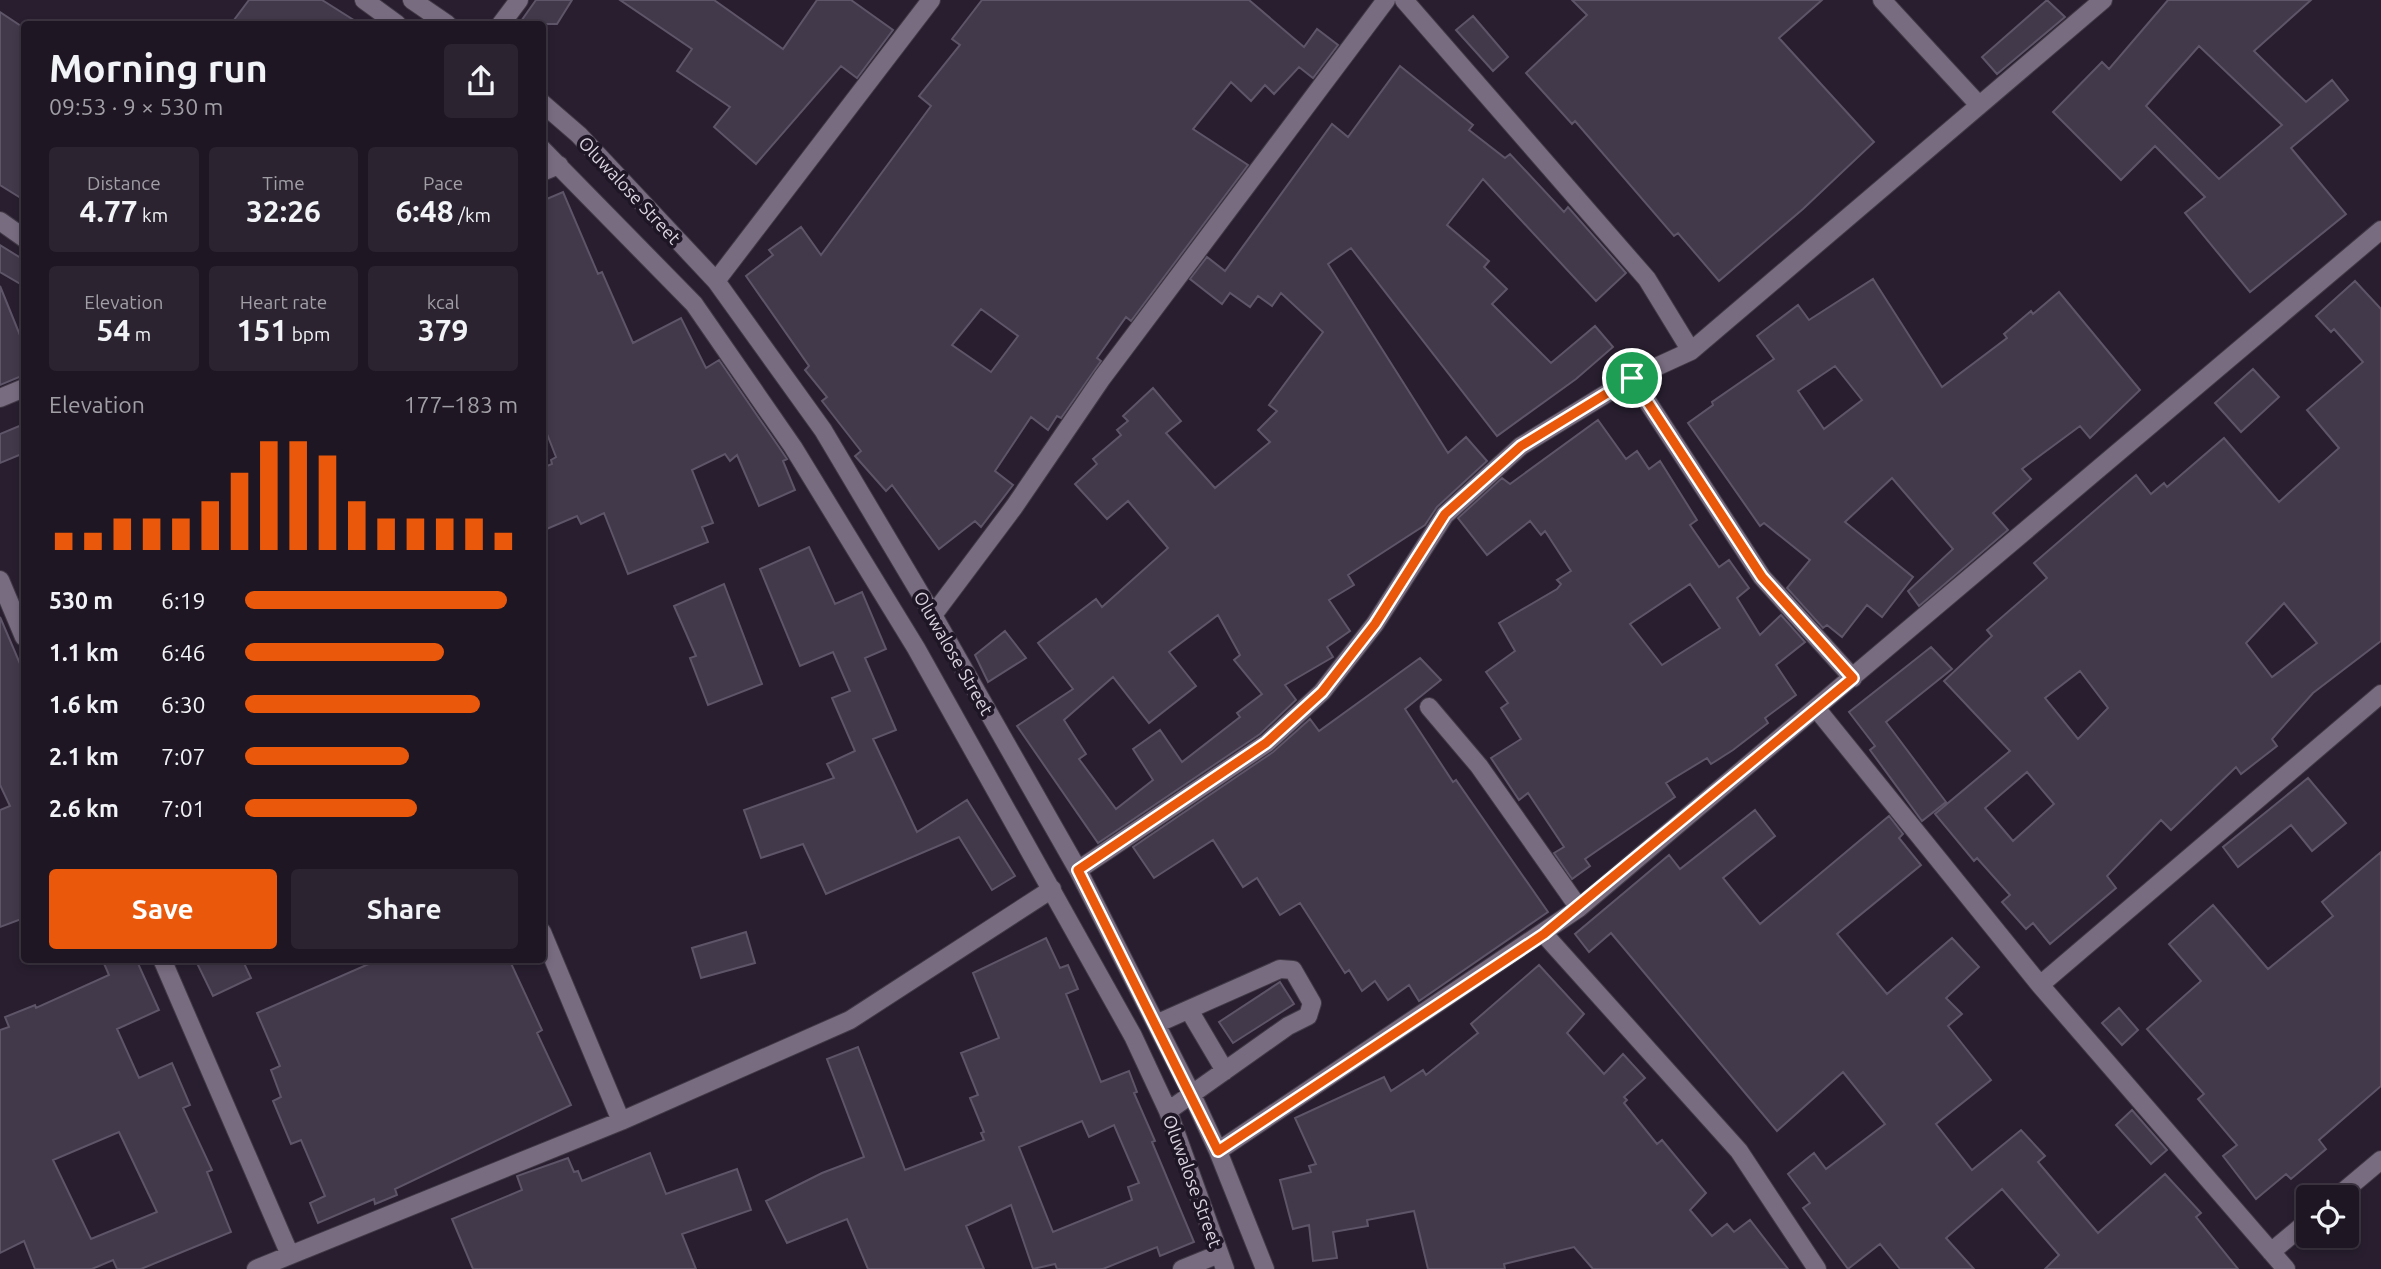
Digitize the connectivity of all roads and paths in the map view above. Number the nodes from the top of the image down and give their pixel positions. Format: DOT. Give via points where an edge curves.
graph roads {
  1 [pos="364,0"];
  2 [pos="412,0"];
  3 [pos="519,0"];
  4 [pos="932,0"];
  5 [pos="1386,0"];
  6 [pos="1404,0"];
  7 [pos="1882,0"];
  8 [pos="2103,0"];
  9 [pos="393,21"];
  10 [pos="443,21"];
  11 [pos="503,21"];
  12 [pos="1979,105"];
  13 [pos="546,106"];
  14 [pos="551,168"];
  15 [pos="0,221"];
  16 [pos="2381,230"];
  17 [pos="21,235"];
  18 [pos="716,281"];
  19 [pos="1691,351"];
  20 [pos="1632,378"];
  21 [pos="21,389"];
  22 [pos="0,398"];
  23 [pos="0,580"];
  24 [pos="933,615"];
  25 [pos="21,630"];
  26 [pos="1853,678"];
  27 [pos="2381,694"];
  28 [pos="1429,707"];
  29 [pos="1816,708"];
  30 [pos="1078,870"];
  31 [pos="1052,889"];
  32 [pos="1579,908"];
  33 [pos="1544,934"];
  34 [pos="546,942"];
  35 [pos="164,963"];
  36 [pos="2040,985"];
  37 [pos="1189,1010"];
  38 [pos="1156,1024"];
  39 [pos="1225,1071"];
  40 [pos="1192,1095"];
  41 [pos="1168,1111"];
  42 [pos="621,1121"];
  43 [pos="1218,1151"];
  44 [pos="2381,1160"];
  45 [pos="2351,1185"];
  46 [pos="2296,1231"];
  47 [pos="2271,1252"];
  48 [pos="290,1255"];
  49 [pos="1222,1261"];
  50 [pos="256,1269"];
  51 [pos="1182,1269"];
  52 [pos="1265,1269"];
  53 [pos="1817,1269"];
  54 [pos="2286,1269"];
  1 -- 9 [label="street"];
  2 -- 10 [label="street"];
  3 -- 11 [label="street"];
  4 -- 18 [label="street"];
  5 -- 24 [label="street" via="1102,378"];
  6 -- 19 [label="street" via="1647,279"];
  7 -- 12 [label="street"];
  8 -- 12 [label="street"];
  12 -- 19 [label="street"];
  13 -- 18 [label="street, Oluwalose Street" via="579,135"];
  14 -- 31 [label="street, Oluwalose Street" via="694,304 793,447 916,648"];
  15 -- 17 [label="street"];
  16 -- 26 [label="street"];
  18 -- 24 [label="street, Oluwalose Street" via="823,430"];
  19 -- 20 [label="street"];
  20 -- 26 [label="street" via="1762,577"];
  20 -- 30 [label="street" via="1521,446 1445,514 1375,624 1322,692 1266,743"];
  21 -- 22 [label="street"];
  23 -- 25 [label="street"];
  24 -- 30 [label="street, Oluwalose Street"];
  26 -- 29 [label="street"];
  27 -- 36 [label="street"];
  28 -- 32 [label="street" via="1479,766"];
  29 -- 32 [label="street"];
  29 -- 36 [label="street"];
  30 -- 38 [label="street, Oluwalose Street"];
  31 -- 41 [label="street, Oluwalose Street" via="1133,1036"];
  31 -- 42 [label="street" via="849,1020"];
  32 -- 33 [label="street"];
  33 -- 43 [label="street"];
  33 -- 53 [label="street" via="1739,1151"];
  34 -- 42 [label="street"];
  35 -- 48 [label="street"];
  36 -- 47 [label="street"];
  37 -- 38 [label="street"];
  37 -- 39 [label="street"];
  37 -- 39 [label="street" via="1280,969 1293,970 1312,1003 1308,1016"];
  38 -- 40 [label="street, Oluwalose Street"];
  39 -- 40 [label="street"];
  40 -- 41 [label="street"];
  40 -- 43 [label="street, Oluwalose Street"];
  41 -- 49 [label="street, Oluwalose Street"];
  42 -- 48 [label="street"];
  43 -- 52 [label="street, Oluwalose Street"];
  44 -- 45 [label="street"];
  46 -- 47 [label="street"];
  47 -- 54 [label="street"];
  48 -- 50 [label="street"];
  49 -- 51 [label="street"];
}
